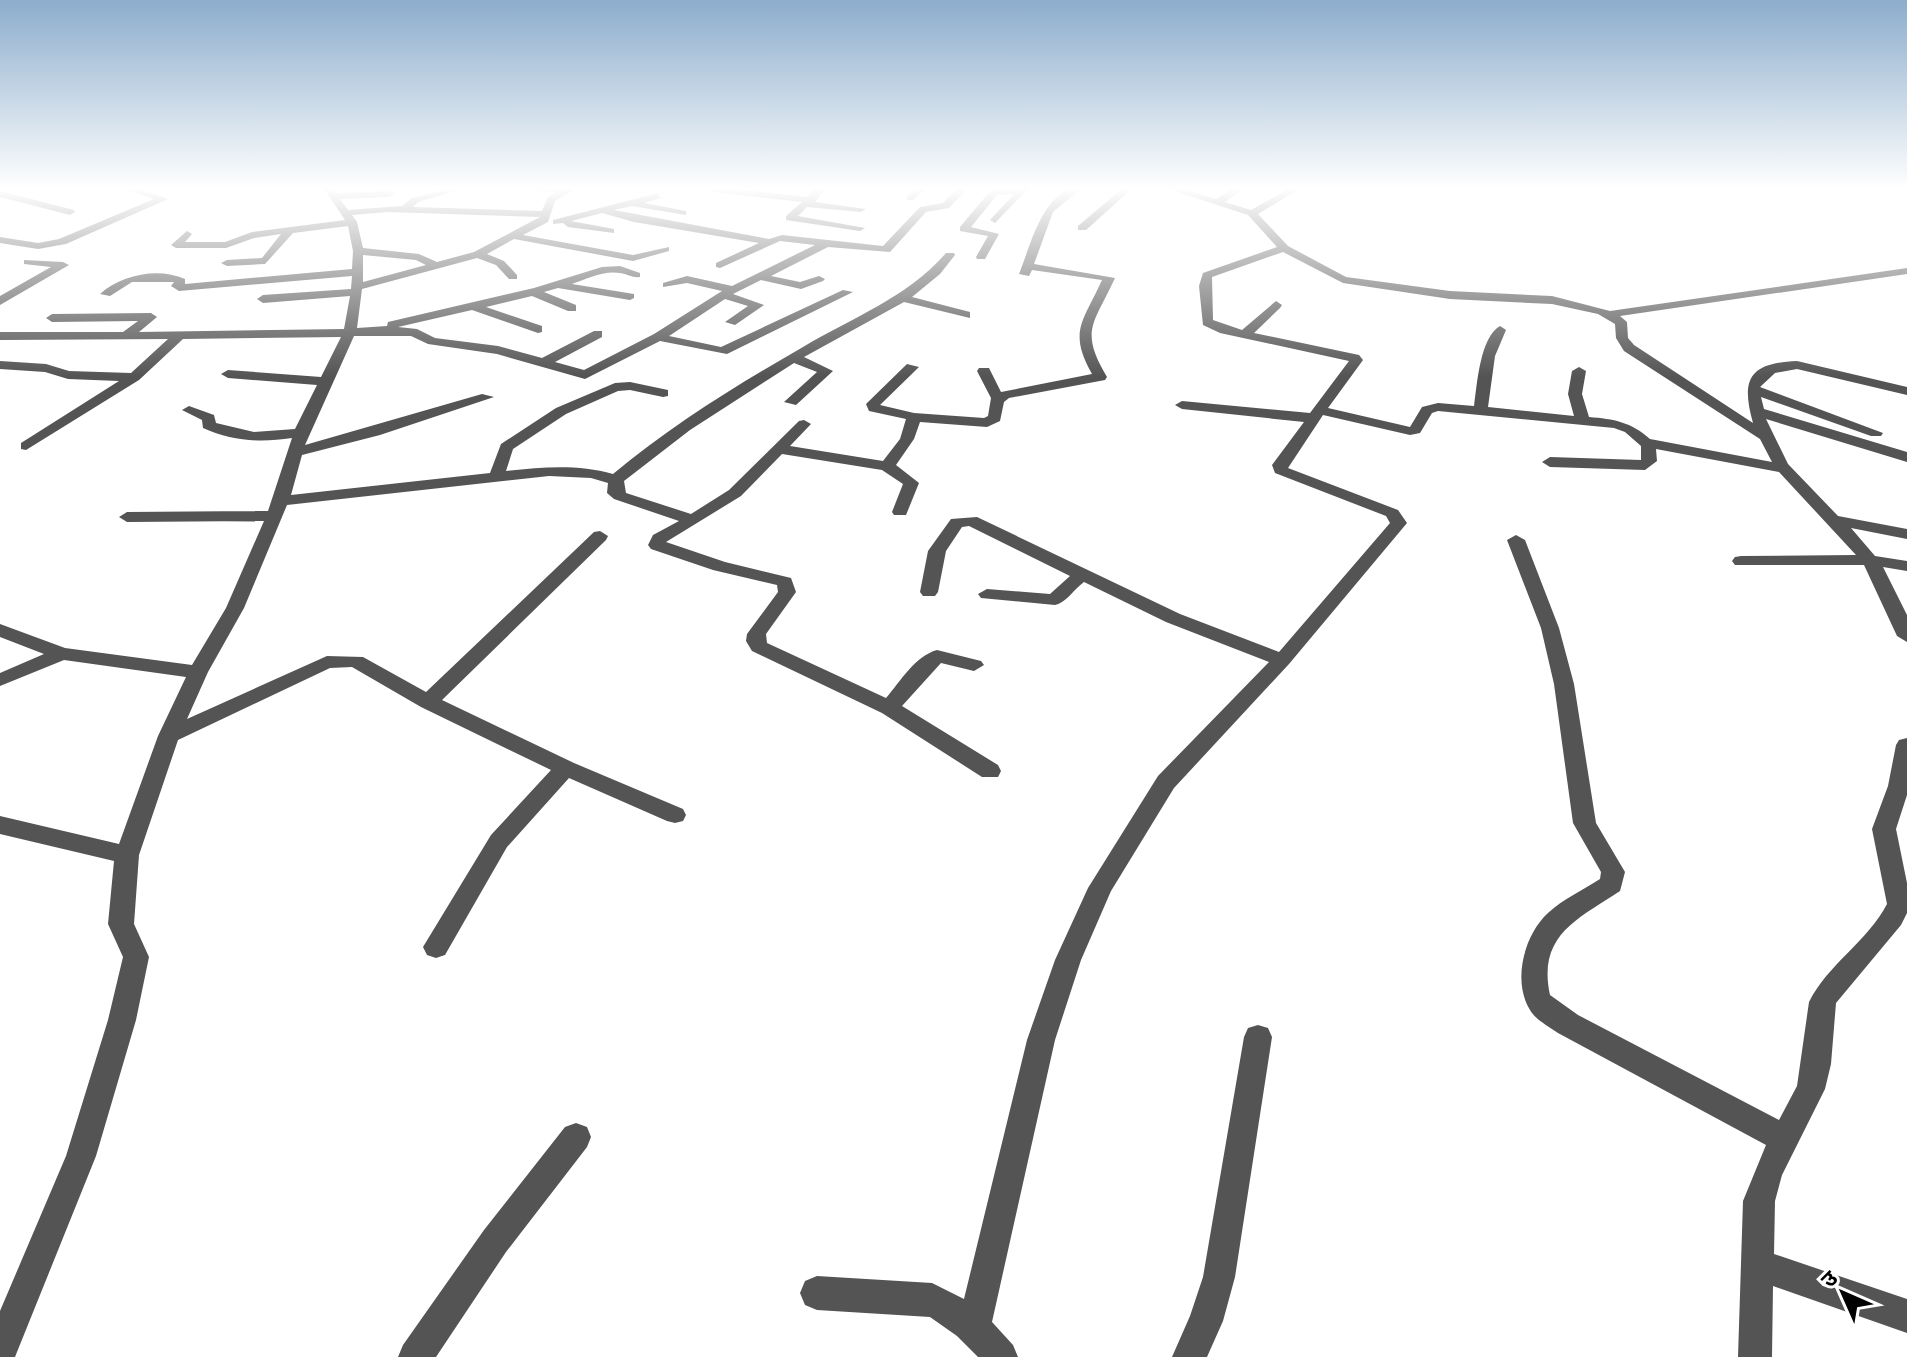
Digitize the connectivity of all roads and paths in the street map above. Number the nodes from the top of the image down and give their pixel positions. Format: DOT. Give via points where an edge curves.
graph roads {
  1 [pos="274,250"];
  2 [pos="485,250"];
  3 [pos="591,250"];
  4 [pos="660,250"];
  5 [pos="753,250"];
  6 [pos="813,250"];
  7 [pos="985,250"];
  8 [pos="1034,250"];
  9 [pos="1277,250"];
  10 [pos="1288,250"];
  11 [pos="358,251"];
  12 [pos="478,254"];
  13 [pos="950,255"];
  14 [pos="981,257"];
  15 [pos="28,262"];
  16 [pos="227,263"];
  17 [pos="720,265"];
  18 [pos="438,267"];
  19 [pos="1907,271"];
  20 [pos="636,275"];
  21 [pos="513,277"];
  22 [pos="762,277"];
  23 [pos="819,279"];
  24 [pos="356,283"];
  25 [pos="555,284"];
  26 [pos="667,285"];
  27 [pos="533,292"];
  28 [pos="847,292"];
  29 [pos="728,293"];
  30 [pos="106,294"];
  31 [pos="630,296"];
  32 [pos="902,298"];
  33 [pos="263,299"];
  34 [pos="0,301"];
  35 [pos="470,305"];
  36 [pos="1276,305"];
  37 [pos="572,308"];
  38 [pos="1612,314"];
  39 [pos="966,315"];
  40 [pos="52,318"];
  41 [pos="731,322"];
  42 [pos="538,329"];
  43 [pos="385,330"];
  44 [pos="1500,330"];
  45 [pos="350,332"];
  46 [pos="1246,333"];
  47 [pos="598,334"];
  48 [pos="0,336"];
  49 [pos="179,336"];
  50 [pos="124,337"];
  51 [pos="658,337"];
  52 [pos="794,358"];
  53 [pos="541,364"];
  54 [pos="0,365"];
  55 [pos="912,367"];
  56 [pos="984,371"];
  57 [pos="1579,371"];
  58 [pos="228,374"];
  59 [pos="134,377"];
  60 [pos="325,381"];
  61 [pos="1752,389"];
  62 [pos="1907,391"];
  63 [pos="663,393"];
  64 [pos="487,397"];
  65 [pos="999,398"];
  66 [pos="791,402"];
  67 [pos="1182,405"];
  68 [pos="189,410"];
  69 [pos="1756,411"];
  70 [pos="1480,413"];
  71 [pos="1315,414"];
  72 [pos="914,417"];
  73 [pos="1583,423"];
  74 [pos="804,424"];
  75 [pos="301,432"];
  76 [pos="1764,436"];
  77 [pos="1889,438"];
  78 [pos="1648,444"];
  79 [pos="26,446"];
  80 [pos="778,449"];
  81 [pos="296,452"];
  82 [pos="1907,457"];
  83 [pos="1550,462"];
  84 [pos="887,466"];
  85 [pos="1781,468"];
  86 [pos="496,478"];
  87 [pos="616,480"];
  88 [pos="278,508"];
  89 [pos="900,512"];
  90 [pos="127,517"];
  91 [pos="1829,519"];
  92 [pos="693,520"];
  93 [pos="1907,534"];
  94 [pos="600,536"];
  95 [pos="1516,540"];
  96 [pos="1870,560"];
  97 [pos="1741,561"];
  98 [pos="1907,566"];
  99 [pos="1082,576"];
  100 [pos="1885,591"];
  101 [pos="929,592"];
  102 [pos="987,594"];
  103 [pos="1907,594"];
  104 [pos="0,630"];
  105 [pos="1907,636"];
  106 [pos="62,654"];
  107 [pos="1282,660"];
  108 [pos="974,665"];
  109 [pos="198,672"];
  110 [pos="0,680"];
  111 [pos="428,702"];
  112 [pos="889,708"];
  113 [pos="169,736"];
  114 [pos="1907,745"];
  115 [pos="566,768"];
  116 [pos="990,771"];
  117 [pos="675,815"];
  118 [pos="0,825"];
  119 [pos="127,855"];
  120 [pos="436,947"];
  121 [pos="1258,1037"];
  122 [pos="576,1137"];
  123 [pos="1785,1139"];
  124 [pos="1759,1265"];
  125 [pos="817,1293"];
  126 [pos="1907,1316"];
  127 [pos="974,1326"];
  128 [pos="0,1352"];
  129 [pos="415,1357"];
  130 [pos="1001,1357"];
  131 [pos="1189,1357"];
  132 [pos="1755,1357"];
  1 -- 16 [label="street" via="265,261"];
  2 -- 12 [label="street"];
  3 -- 4 [label="street" via="633,258"];
  5 -- 17 [label="street"];
  6 -- 22 [label="street"];
  7 -- 14 [label="street"];
  8 -- 65 [label="street" via="1026,270 1109,278 1083,335 1100,377"];
  9 -- 46 [label="street" via="1223,267 1205,280 1207,322"];
  10 -- 38 [label="street" via="1322,272 1353,283 1552,300"];
  11 -- 18 [label="street" via="419,257"];
  11 -- 24 [label="street"];
  12 -- 18 [label="street"];
  12 -- 21 [label="street" via="500,263"];
  13 -- 32 [label="street" via="934,275"];
  15 -- 34 [label="street" via="63,265"];
  18 -- 24 [label="street"];
  19 -- 38 [label="street"];
  20 -- 25 [label="street" via="609,268"];
  22 -- 23 [label="street" via="801,286"];
  22 -- 29 [label="street"];
  24 -- 30 [label="street" via="179,288 177,279 134,278"];
  24 -- 33 [label="street"];
  24 -- 45 [label="street"];
  25 -- 27 [label="street"];
  25 -- 31 [label="street"];
  26 -- 29 [label="street" via="687,279"];
  27 -- 35 [label="street"];
  27 -- 37 [label="street"];
  28 -- 51 [label="street" via="727,350"];
  29 -- 41 [label="street" via="758,305"];
  29 -- 51 [label="street"];
  32 -- 39 [label="street"];
  32 -- 52 [label="street"];
  35 -- 42 [label="street"];
  35 -- 43 [label="street" via="401,321"];
  36 -- 46 [label="street"];
  38 -- 76 [label="street" via="1621,322 1629,348"];
  40 -- 50 [label="street" via="151,317"];
  43 -- 45 [label="street"];
  43 -- 53 [label="street" via="498,350"];
  44 -- 70 [label="street" via="1488,356"];
  45 -- 49 [label="street"];
  45 -- 60 [label="street"];
  46 -- 71 [label="street" via="1356,360"];
  47 -- 53 [label="street"];
  48 -- 50 [label="street"];
  49 -- 50 [label="street"];
  49 -- 59 [label="street"];
  51 -- 53 [label="street" via="585,375"];
  52 -- 66 [label="street" via="826,371"];
  52 -- 87 [label="street" via="667,440"];
  54 -- 59 [label="street"];
  55 -- 72 [label="street" via="873,406"];
  56 -- 65 [label="street"];
  57 -- 73 [label="street" via="1575,394"];
  58 -- 60 [label="street"];
  59 -- 79 [label="street"];
  60 -- 75 [label="street"];
  61 -- 62 [label="street" via="1759,376 1797,365"];
  61 -- 69 [label="street"];
  61 -- 77 [label="street"];
  63 -- 86 [label="street" via="624,385 572,405 506,447"];
  64 -- 81 [label="street"];
  65 -- 72 [label="street" via="995,418 987,423"];
  67 -- 71 [label="street"];
  68 -- 75 [label="street" via="234,435 258,438"];
  69 -- 76 [label="street"];
  69 -- 82 [label="street"];
  70 -- 71 [label="street" via="1431,408 1410,431"];
  70 -- 73 [label="street"];
  71 -- 107 [label="street" via="1280,470 1392,513 1399,523"];
  72 -- 84 [label="street" via="907,439"];
  73 -- 78 [label="street" via="1622,425"];
  74 -- 80 [label="street"];
  75 -- 81 [label="street"];
  76 -- 85 [label="street"];
  78 -- 83 [label="street" via="1645,465"];
  78 -- 85 [label="street"];
  80 -- 84 [label="street"];
  80 -- 92 [label="street" via="735,493"];
  81 -- 88 [label="street"];
  84 -- 89 [label="street" via="911,483"];
  85 -- 91 [label="street"];
  86 -- 87 [label="street" via="562,471"];
  86 -- 88 [label="street"];
  87 -- 92 [label="street" via="615,493 620,496"];
  88 -- 90 [label="street" via="214,519"];
  88 -- 109 [label="street" via="235,608"];
  91 -- 93 [label="street"];
  91 -- 96 [label="street"];
  92 -- 112 [label="street" via="657,545 787,585 757,634 759,647"];
  94 -- 111 [label="street"];
  95 -- 123 [label="street" via="1561,670 1585,823 1613,872 1611,884 1557,919 1541,937 1534,994 1568,1024"];
  96 -- 97 [label="street"];
  96 -- 98 [label="street"];
  96 -- 100 [label="street"];
  99 -- 101 [label="street" via="966,521 954,526 937,551"];
  99 -- 102 [label="street" via="1057,600"];
  99 -- 107 [label="street"];
  100 -- 103 [label="street"];
  100 -- 105 [label="street"];
  104 -- 106 [label="street"];
  106 -- 109 [label="street"];
  106 -- 110 [label="street"];
  107 -- 127 [label="street" via="1166,782 1100,888 1041,1040"];
  108 -- 112 [label="street" via="937,656"];
  109 -- 113 [label="street"];
  111 -- 113 [label="street" via="356,661 336,660"];
  111 -- 115 [label="street"];
  112 -- 116 [label="street"];
  113 -- 119 [label="street"];
  114 -- 123 [label="street" via="1884,829 1899,904 1823,1002 1811,1089"];
  115 -- 117 [label="street"];
  115 -- 120 [label="street" via="499,841"];
  118 -- 119 [label="street"];
  119 -- 128 [label="street" via="121,924 136,957 122,1020 81,1156"];
  121 -- 131 [label="street" via="1219,1277"];
  122 -- 129 [label="street"];
  123 -- 124 [label="street" via="1759,1201"];
  124 -- 126 [label="street"];
  124 -- 132 [label="street"];
  125 -- 127 [label="street" via="932,1300"];
  127 -- 130 [label="street"];
}
